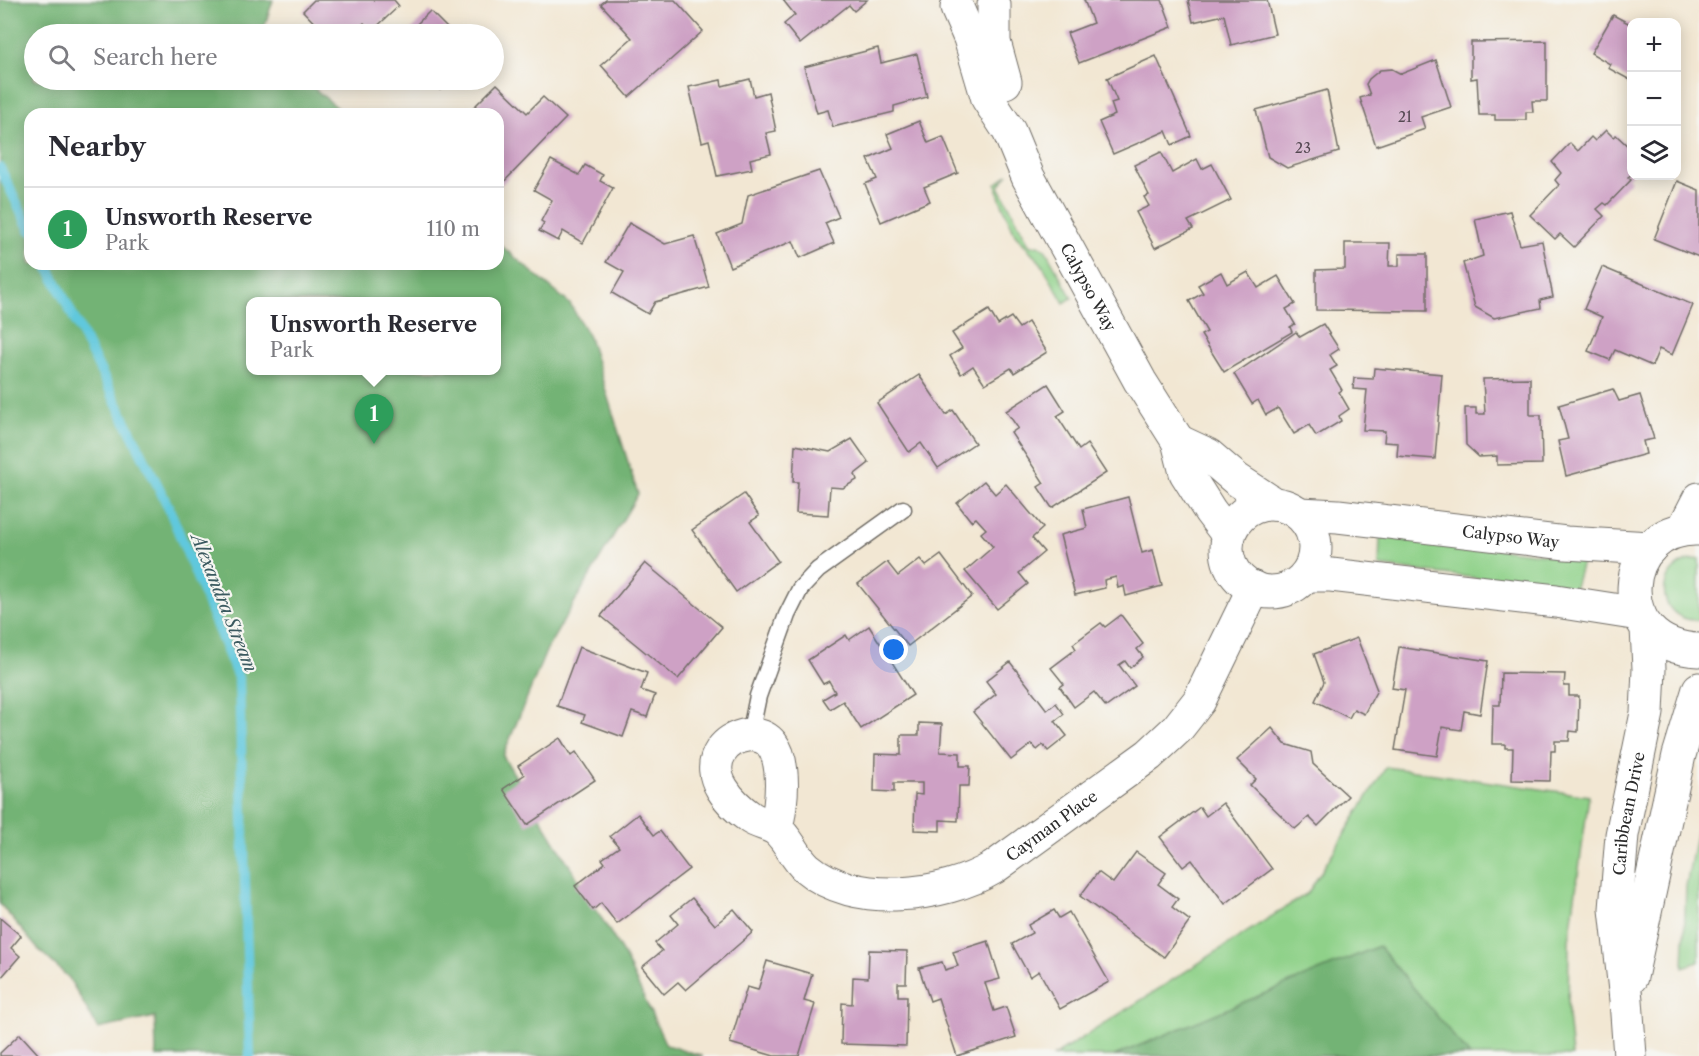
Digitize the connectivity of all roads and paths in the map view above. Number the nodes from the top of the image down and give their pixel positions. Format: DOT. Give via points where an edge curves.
graph roads {
  1 [pos="996,2"];
  2 [pos="953,4"];
  3 [pos="1008,131"];
  4 [pos="1178,441"];
  5 [pos="1699,499"];
  6 [pos="903,509"];
  7 [pos="1287,509"];
  8 [pos="1691,530"];
  9 [pos="1229,536"];
  10 [pos="1650,548"];
  11 [pos="1306,575"];
  12 [pos="1254,588"];
  13 [pos="1643,621"];
  14 [pos="1699,650"];
  15 [pos="1699,689"];
  16 [pos="750,735"];
  17 [pos="776,828"];
  18 [pos="1626,1000"];
  19 [pos="1630,1056"];
  1 -- 2 [label="street" via="985,11 975,12"];
  1 -- 3 [label="street, Calypso Way" via="994,42 1008,95"];
  2 -- 3 [label="street, Calypso Way" via="970,38 988,99"];
  3 -- 4 [label="street, Calypso Way" via="1028,177 1096,302"];
  4 -- 7 [label="street" via="1208,455 1236,479"];
  4 -- 9 [label="street, Calypso Way" via="1186,473"];
  5 -- 8 [label="street"];
  6 -- 16 [label="lane" via="818,570 800,589 758,696"];
  7 -- 9 [label="street" via="1254,507 1239,519"];
  7 -- 10 [label="street, Calypso Way" via="1566,543"];
  7 -- 11 [label="street" via="1306,521 1315,538 1314,558"];
  8 -- 10 [label="street" via="1665,537"];
  9 -- 12 [label="street" via="1232,567"];
  10 -- 13 [label="street, Caribbean Drive" via="1638,566 1634,586"];
  11 -- 12 [label="street" via="1282,590"];
  11 -- 13 [label="street" via="1544,600"];
  12 -- 17 [label="street, Cayman Place" via="1199,700 1177,729 1149,755 976,878 913,893 846,888 807,868"];
  13 -- 14 [label="street" via="1665,642"];
  13 -- 18 [label="street, Caribbean Drive" via="1649,669 1647,713 1622,835 1616,909"];
  15 -- 18 [label="street, Caribbean Drive" via="1677,765"];
  16 -- 17 [label="street" via="769,740 778,756 781,804"];
  16 -- 17 [label="street" via="731,740 724,747 718,755 716,775 739,808 753,819"];
  18 -- 19 [label="street, Caribbean Drive"];
}
